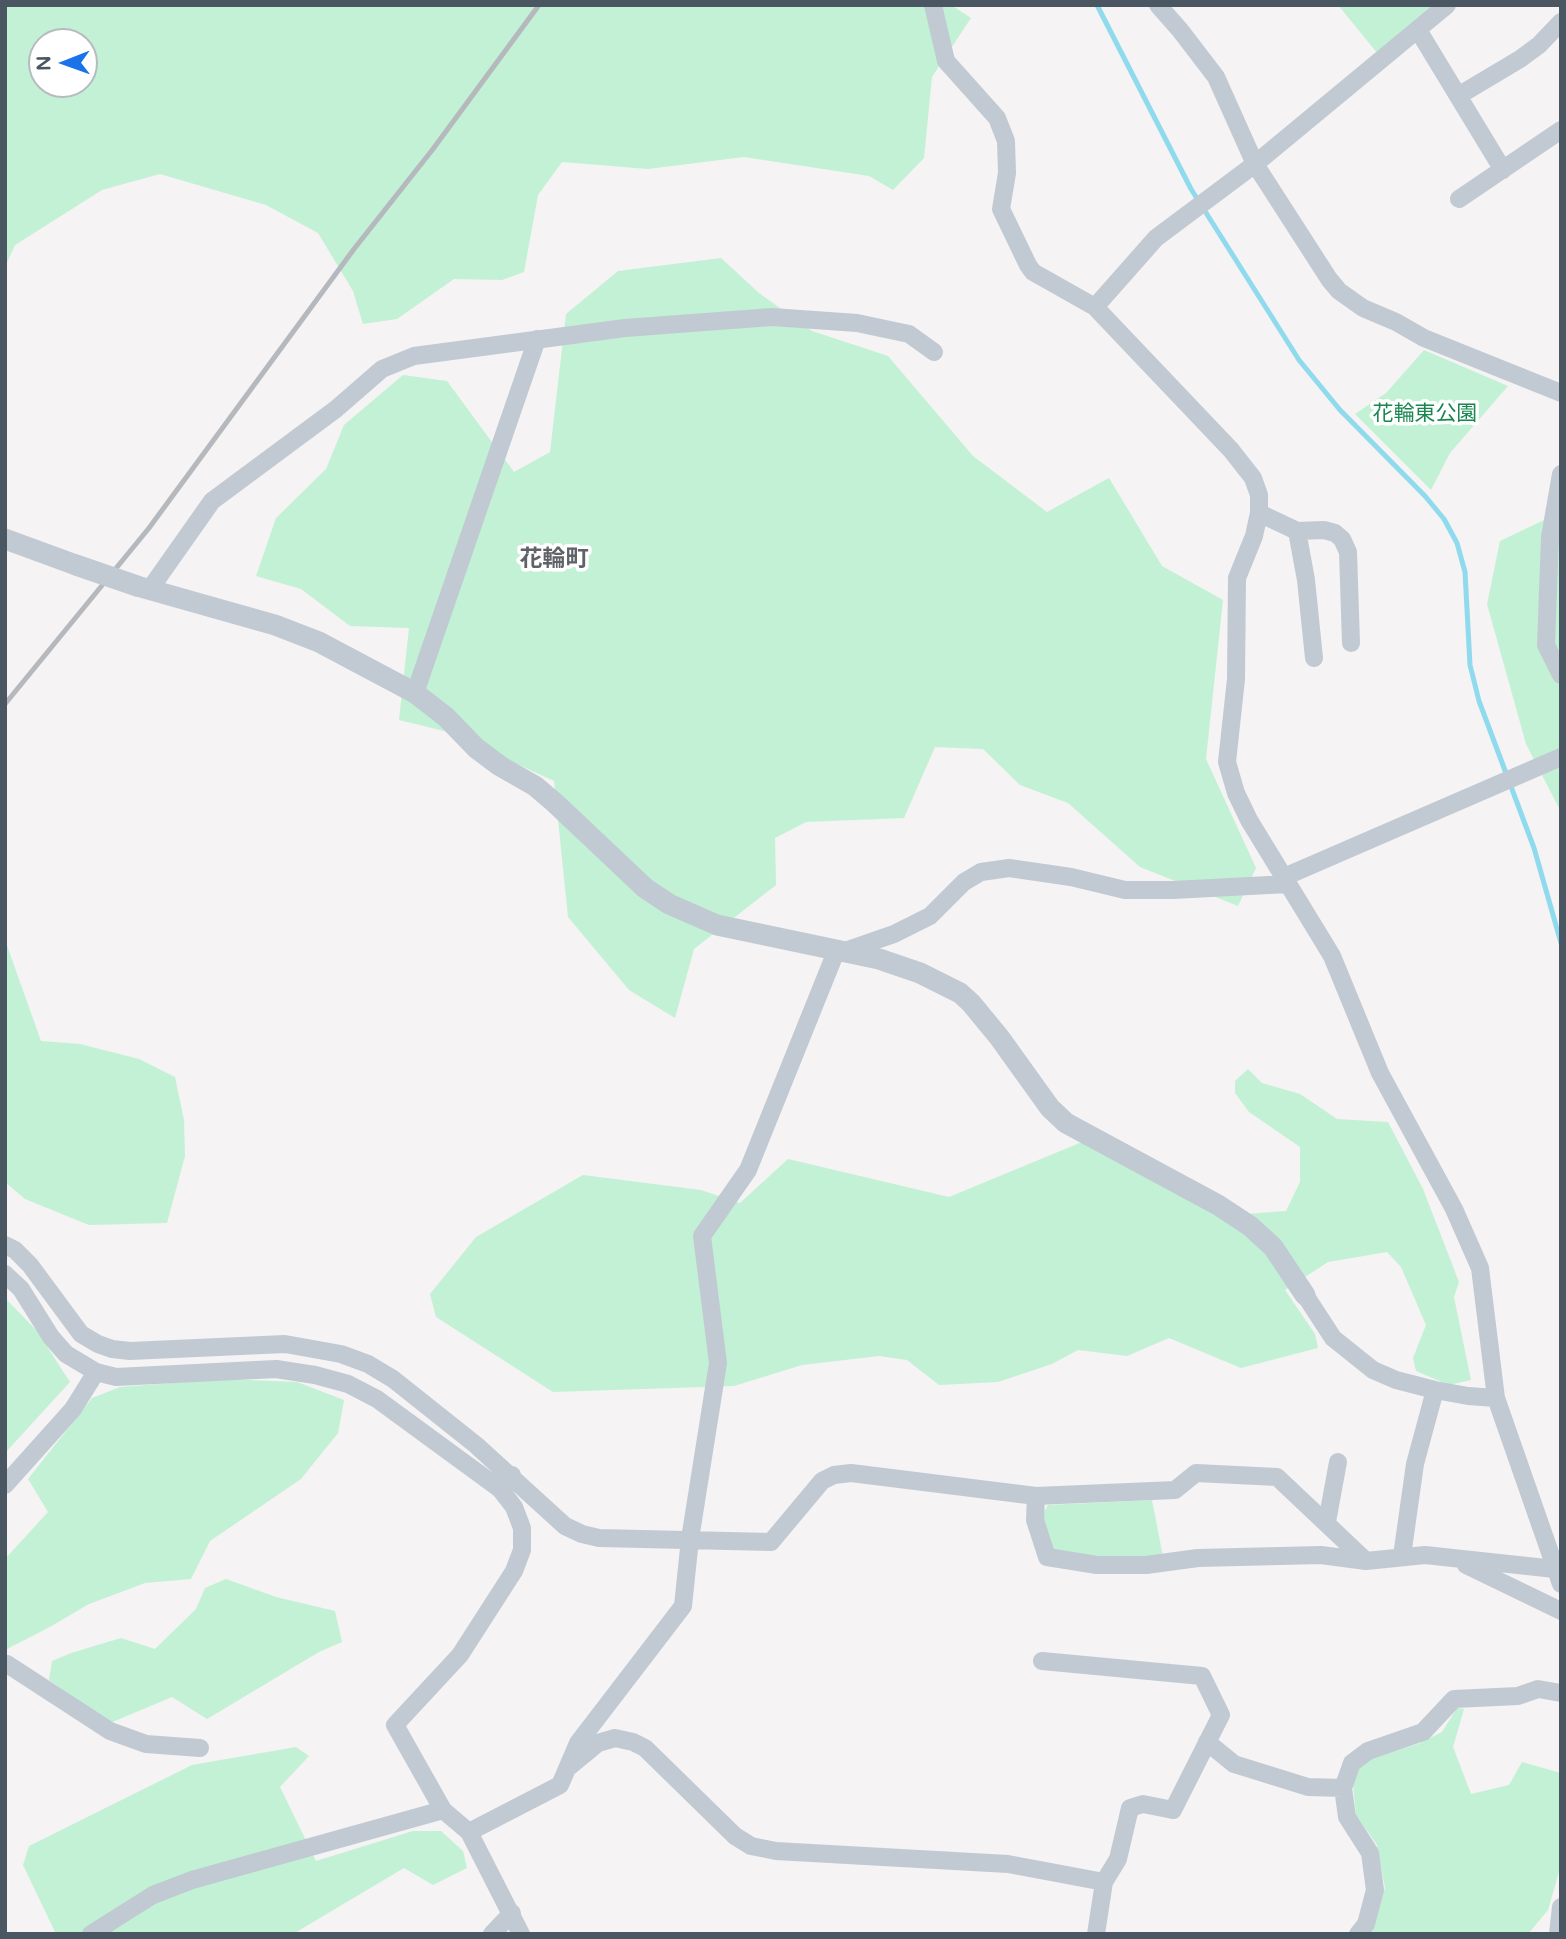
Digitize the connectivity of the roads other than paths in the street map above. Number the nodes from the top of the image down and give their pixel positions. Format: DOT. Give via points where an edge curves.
graph roads {
  1 [pos="933,5"];
  2 [pos="1158,5"];
  3 [pos="1447,5"];
  4 [pos="1561,22"];
  5 [pos="1418,30"];
  6 [pos="1458,96"];
  7 [pos="1561,130"];
  8 [pos="1255,164"];
  9 [pos="1503,170"];
  10 [pos="1459,199"];
  11 [pos="1095,307"];
  12 [pos="537,339"];
  13 [pos="934,352"];
  14 [pos="1561,393"];
  15 [pos="1561,474"];
  16 [pos="1259,513"];
  17 [pos="1297,531"];
  18 [pos="5,539"];
  19 [pos="143,587"];
  20 [pos="1351,643"];
  21 [pos="1314,658"];
  22 [pos="1561,675"];
  23 [pos="415,693"];
  24 [pos="1561,757"];
  25 [pos="1286,880"];
  26 [pos="841,950"];
  27 [pos="5,1245"];
  28 [pos="5,1274"];
  29 [pos="1305,1295"];
  30 [pos="96,1372"];
  31 [pos="1435,1390"];
  32 [pos="1496,1398"];
  33 [pos="1338,1462"];
  34 [pos="506,1482"];
  35 [pos="5,1485"];
  36 [pos="1036,1496"];
  37 [pos="1327,1522"];
  38 [pos="690,1539"];
  39 [pos="1402,1556"];
  40 [pos="1454,1559"];
  41 [pos="1366,1560"];
  42 [pos="1558,1576"];
  43 [pos="1561,1611"];
  44 [pos="1042,1661"];
  45 [pos="6,1664"];
  46 [pos="1561,1693"];
  47 [pos="1207,1742"];
  48 [pos="200,1748"];
  49 [pos="567,1768"];
  50 [pos="1343,1788"];
  51 [pos="443,1810"];
  52 [pos="469,1832"];
  53 [pos="1104,1882"];
  54 [pos="1561,1907"];
  55 [pos="512,1913"];
  56 [pos="1557,1933"];
  57 [pos="91,1934"];
  58 [pos="492,1934"];
  59 [pos="521,1934"];
  60 [pos="1096,1934"];
  61 [pos="1358,1934"];
  1 -- 11 [label="street" via="946,61 997,118 1006,141 1001,209 1028,265 1032,272"];
  2 -- 8 [label="street" via="1216,77"];
  3 -- 5 [label="street"];
  4 -- 6 [label="street" via="1520,59"];
  5 -- 6 [label="street"];
  5 -- 8 [label="street"];
  6 -- 9 [label="street"];
  7 -- 9 [label="street"];
  8 -- 11 [label="street" via="1156,238"];
  8 -- 14 [label="street" via="1329,279 1349,299 1424,338"];
  9 -- 10 [label="street"];
  11 -- 16 [label="street" via="1231,450 1252,478 1259,495"];
  12 -- 13 [label="street" via="772,317 897,331"];
  12 -- 19 [label="street" via="414,356 382,369 212,501"];
  12 -- 23 [label="street"];
  15 -- 22 [label="street" via="1550,537 1546,645"];
  16 -- 17 [label="street"];
  16 -- 25 [label="street" via="1237,578 1236,679 1227,762 1240,802"];
  17 -- 20 [label="street" via="1324,530 1342,539 1348,552"];
  17 -- 21 [label="street"];
  18 -- 19 [label="street, bridge"];
  19 -- 23 [label="street" via="297,633"];
  23 -- 26 [label="street" via="484,754 535,786 645,888 669,904 718,925"];
  24 -- 25 [label="street"];
  25 -- 26 [label="street" via="1125,890 1009,868 981,872 964,882 930,916 894,934"];
  25 -- 32 [label="street" via="1332,956 1380,1073 1454,1209 1480,1268"];
  26 -- 29 [label="street" via="920,973 960,993 1066,1123 1250,1226 1273,1247"];
  26 -- 38 [label="street" via="748,1170 702,1236 718,1363"];
  27 -- 34 [label="street" via="30,1265 81,1334 97,1344 131,1351 285,1344 341,1354 393,1379"];
  28 -- 30 [label="street" via="21,1289 66,1354"];
  29 -- 31 [label="street" via="1333,1338 1373,1370"];
  30 -- 34 [label="street" via="116,1377 276,1368 315,1374 377,1399"];
  30 -- 35 [label="street" via="73,1409"];
  31 -- 32 [label="street"];
  31 -- 39 [label="street" via="1415,1464"];
  32 -- 42 [label="street"];
  33 -- 37 [label="street"];
  34 -- 38 [label="street" via="582,1534"];
  34 -- 51 [label="street" via="522,1528 522,1550 514,1571 460,1654 395,1725"];
  36 -- 37 [label="street" via="1174,1490 1196,1473 1278,1477"];
  36 -- 38 [label="street" via="834,1475 822,1481 771,1542"];
  36 -- 41 [label="street" via="1035,1520 1046,1557 1097,1565 1321,1555"];
  37 -- 41 [label="street"];
  38 -- 49 [label="street" via="683,1606 578,1743"];
  39 -- 40 [label="street"];
  39 -- 41 [label="street"];
  40 -- 42 [label="street"];
  40 -- 43 [label="street"];
  44 -- 47 [label="street" via="1202,1676 1221,1714"];
  45 -- 48 [label="street" via="110,1731 146,1744"];
  46 -- 50 [label="street" via="1538,1689 1518,1696 1454,1699 1423,1732 1368,1751 1352,1763"];
  47 -- 50 [label="street" via="1234,1764 1308,1787"];
  47 -- 53 [label="street" via="1173,1810 1143,1804 1130,1808 1118,1859"];
  49 -- 52 [label="street" via="560,1785"];
  49 -- 53 [label="street" via="598,1743 615,1738 645,1748 735,1836 751,1846 798,1854 1008,1864"];
  50 -- 61 [label="street" via="1347,1817 1370,1853 1375,1890 1366,1924"];
  51 -- 52 [label="street"];
  51 -- 57 [label="street" via="192,1880 153,1895"];
  52 -- 55 [label="street"];
  53 -- 60 [label="street"];
  54 -- 56 [label="street"];
  55 -- 58 [label="street"];
  55 -- 59 [label="street"];
}
